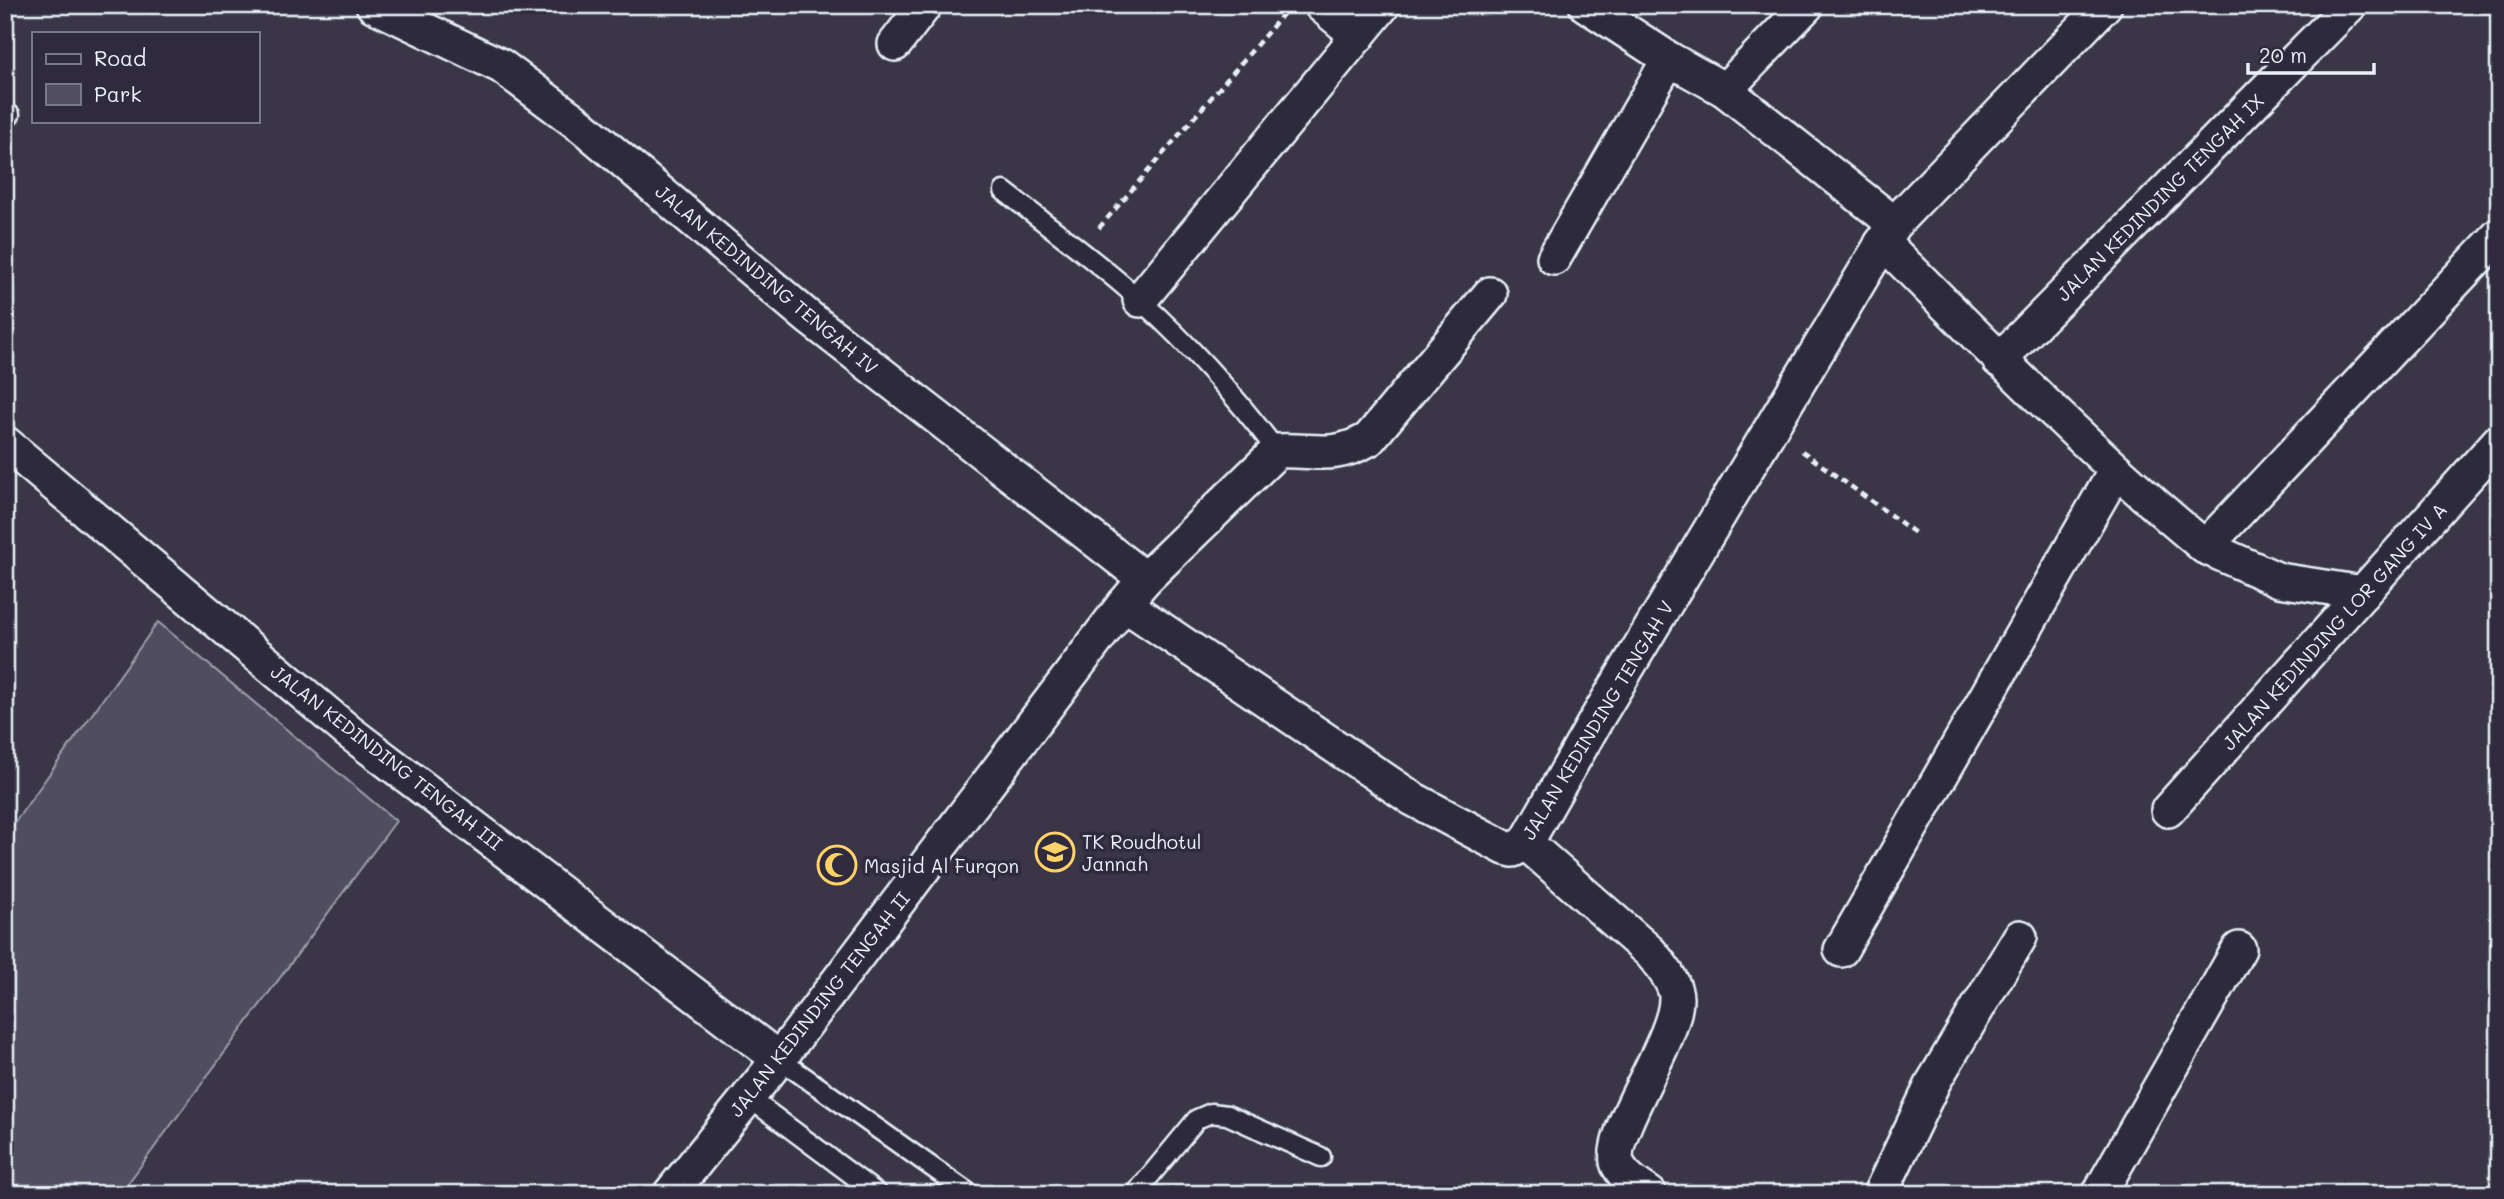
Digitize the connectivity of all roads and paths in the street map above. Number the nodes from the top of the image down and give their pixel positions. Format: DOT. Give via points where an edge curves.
graph roads {
  1 [pos="373,5"];
  2 [pos="925,5"];
  3 [pos="1291,5"];
  4 [pos="1321,5"];
  5 [pos="1383,5"];
  6 [pos="1586,5"];
  7 [pos="1807,5"];
  8 [pos="2105,5"];
  9 [pos="2350,5"];
  10 [pos="1358,36"];
  11 [pos="895,44"];
  12 [pos="1670,59"];
  13 [pos="1725,90"];
  14 [pos="1004,191"];
  15 [pos="1096,231"];
  16 [pos="1887,235"];
  17 [pos="2499,235"];
  18 [pos="1554,258"];
  19 [pos="1490,294"];
  20 [pos="1140,300"];
  21 [pos="1999,360"];
  22 [pos="1771,428"];
  23 [pos="2499,442"];
  24 [pos="5,443"];
  25 [pos="1277,451"];
  26 [pos="2116,470"];
  27 [pos="1918,534"];
  28 [pos="2206,547"];
  29 [pos="1145,579"];
  30 [pos="2363,593"];
  31 [pos="1124,604"];
  32 [pos="2168,810"];
  33 [pos="1526,843"];
  34 [pos="2020,937"];
  35 [pos="2239,949"];
  36 [pos="1840,950"];
  37 [pos="779,1059"];
  38 [pos="748,1097"];
  39 [pos="1321,1157"];
  40 [pos="670,1194"];
  41 [pos="878,1194"];
  42 [pos="971,1194"];
  43 [pos="1135,1194"];
  44 [pos="1650,1194"];
  45 [pos="1880,1194"];
  46 [pos="2099,1194"];
  1 -- 29 [label="street, JALAN KEDINDING TENGAH IV" via="501,66 583,127 808,317"];
  2 -- 11 [label="street"];
  3 -- 15 [label="path"];
  4 -- 10 [label="street"];
  5 -- 10 [label="street"];
  6 -- 12 [label="street"];
  7 -- 13 [label="street"];
  8 -- 16 [label="street, JALAN KEDINDING TENGAH V"];
  9 -- 21 [label="street, JALAN KEDINDING TENGAH IX"];
  10 -- 20 [label="street"];
  12 -- 13 [label="street"];
  12 -- 18 [label="street"];
  13 -- 16 [label="street" via="1881,213"];
  14 -- 20 [label="lane"];
  16 -- 21 [label="street" via="1893,252"];
  16 -- 22 [label="street, JALAN KEDINDING TENGAH V"];
  17 -- 28 [label="street"];
  19 -- 25 [label="street" via="1368,439 1332,454"];
  20 -- 25 [label="lane" via="1233,394"];
  21 -- 26 [label="street"];
  22 -- 27 [label="path"];
  22 -- 33 [label="street, JALAN KEDINDING TENGAH V"];
  23 -- 30 [label="street, JALAN KEDINDING LOR GANG IV A"];
  24 -- 37 [label="street, JALAN KEDINDING TENGAH III" via="349,732"];
  25 -- 29 [label="street, JALAN KEDINDING TENGAH II"];
  26 -- 28 [label="street"];
  26 -- 36 [label="street"];
  28 -- 30 [label="street" via="2279,580"];
  29 -- 31 [label="street, JALAN KEDINDING TENGAH II"];
  30 -- 32 [label="street, JALAN KEDINDING LOR GANG IV A"];
  31 -- 33 [label="street, JALAN KEDINDING TENGAH V" via="1413,799 1505,848 1513,850"];
  31 -- 37 [label="street, JALAN KEDINDING TENGAH II"];
  33 -- 44 [label="street" via="1650,952 1666,972 1676,997 1671,1026 1618,1142 1617,1163 1632,1182"];
  34 -- 45 [label="street" via="1934,1081"];
  35 -- 46 [label="street"];
  37 -- 38 [label="street, JALAN KEDINDING TENGAH II"];
  37 -- 42 [label="lane"];
  38 -- 40 [label="street, JALAN KEDINDING TENGAH II"];
  38 -- 41 [label="lane"];
  39 -- 43 [label="lane" via="1227,1115 1211,1113 1197,1119"];
}
